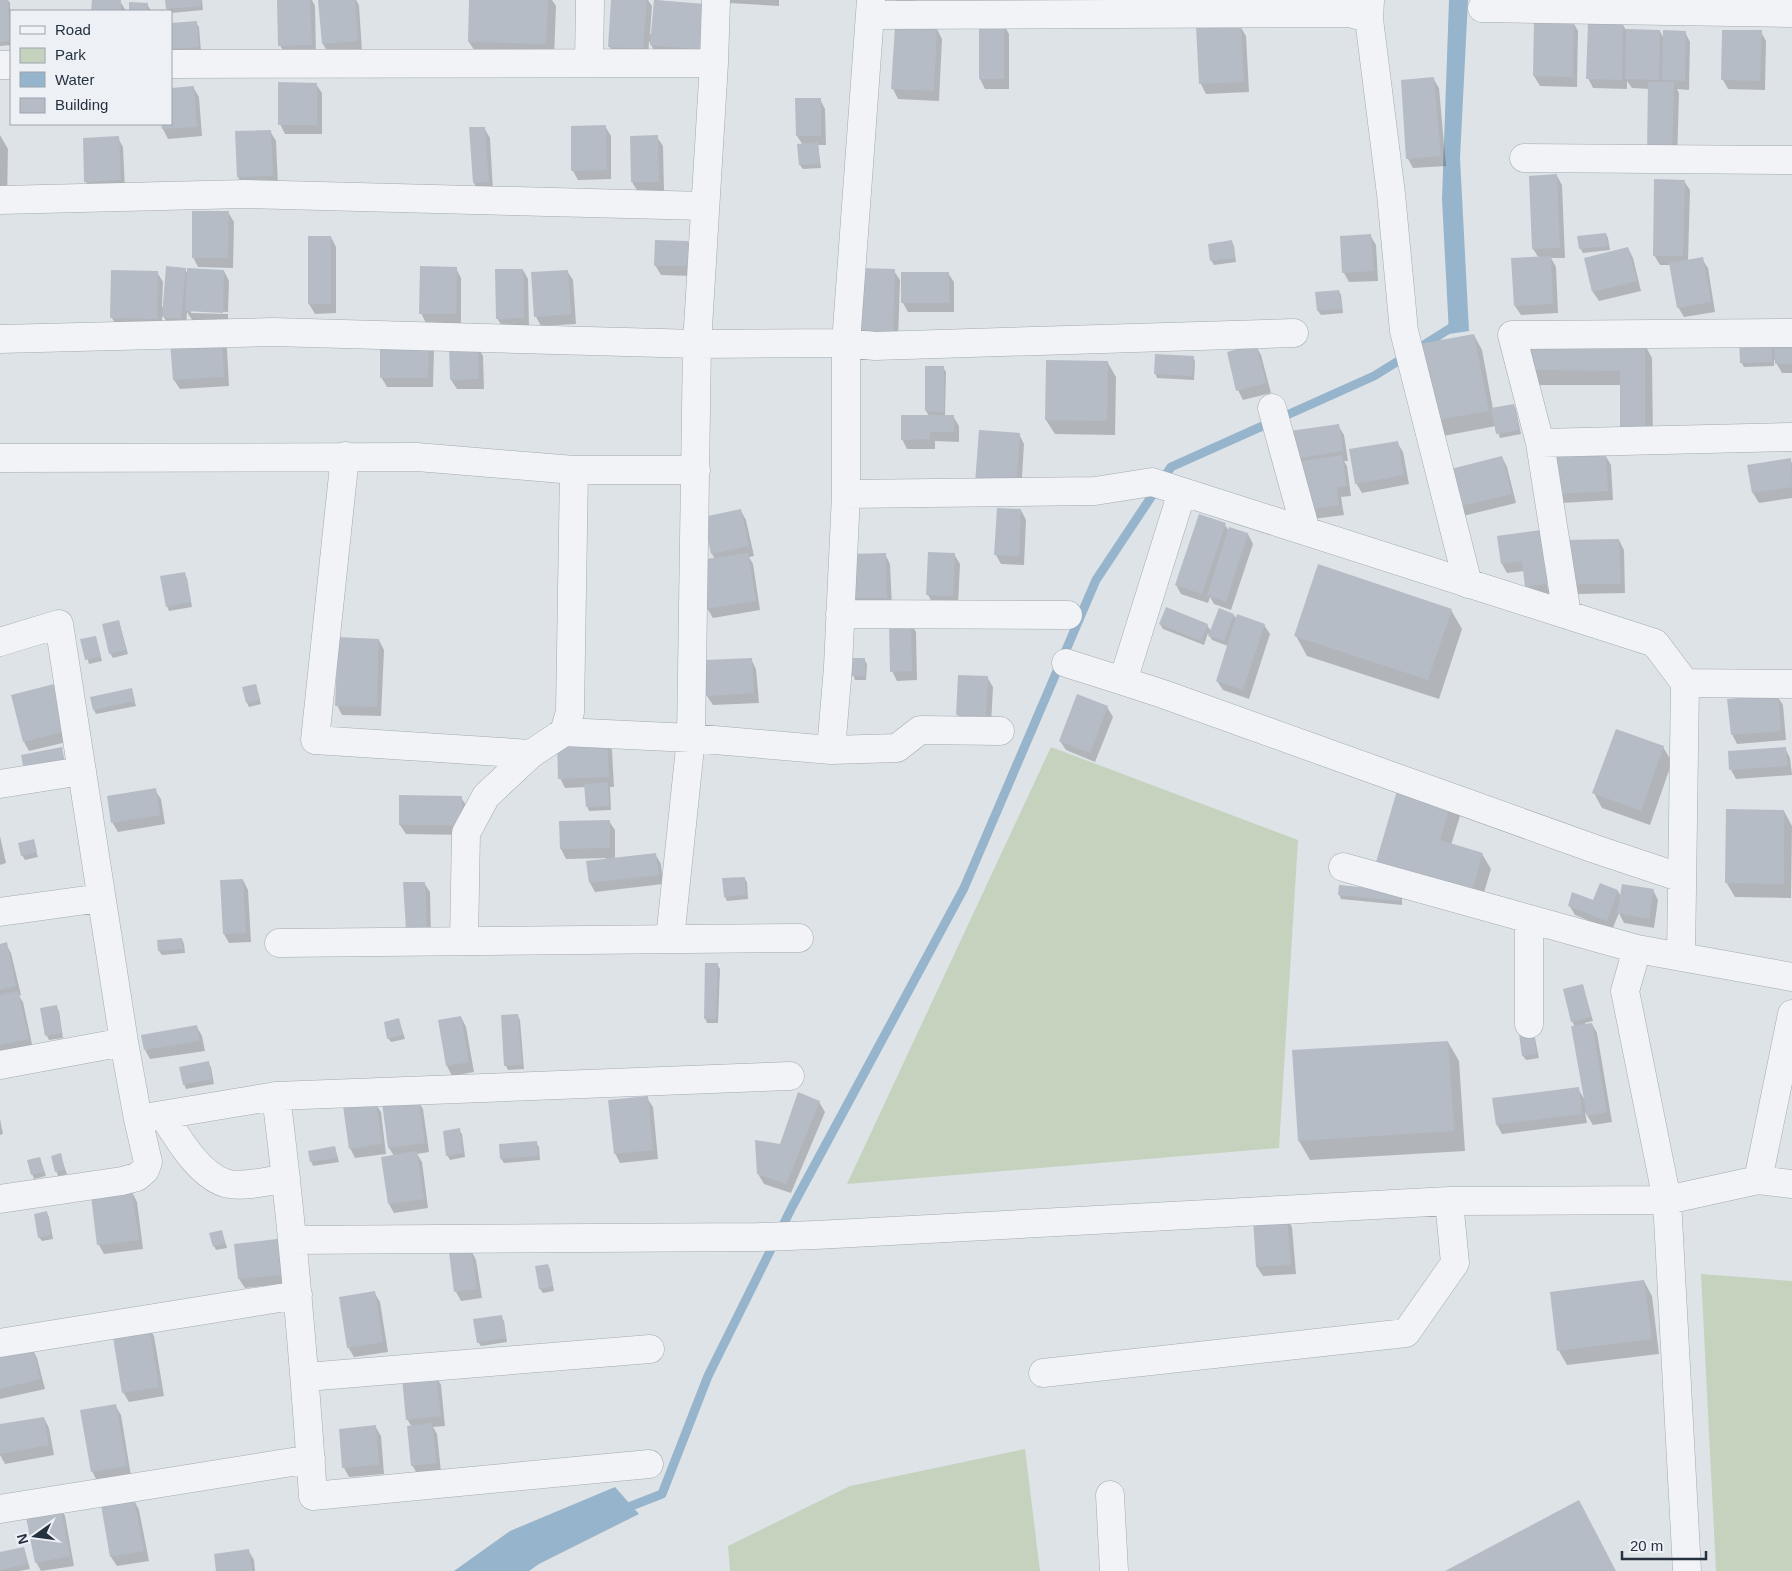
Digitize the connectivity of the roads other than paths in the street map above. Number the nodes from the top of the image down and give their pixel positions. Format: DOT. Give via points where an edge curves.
graph roads {
  1 [pos="590,0"];
  2 [pos="716,0"];
  3 [pos="870,8"];
  4 [pos="1482,8"];
  5 [pos="1369,10"];
  6 [pos="1792,13"];
  7 [pos="590,63"];
  8 [pos="714,63"];
  9 [pos="172,64"];
  10 [pos="1524,158"];
  11 [pos="1792,160"];
  12 [pos="0,200"];
  13 [pos="704,206"];
  14 [pos="1294,333"];
  15 [pos="1792,333"];
  16 [pos="0,339"];
  17 [pos="846,343"];
  18 [pos="697,344"];
  19 [pos="1272,408"];
  20 [pos="1792,437"];
  21 [pos="1540,443"];
  22 [pos="345,456"];
  23 [pos="0,458"];
  24 [pos="574,470"];
  25 [pos="696,470"];
  26 [pos="1182,492"];
  27 [pos="846,494"];
  28 [pos="1306,531"];
  29 [pos="1468,584"];
  30 [pos="840,614"];
  31 [pos="1068,615"];
  32 [pos="1566,615"];
  33 [pos="0,642"];
  34 [pos="1066,663"];
  35 [pos="1123,681"];
  36 [pos="1685,683"];
  37 [pos="1792,684"];
  38 [pos="1000,731"];
  39 [pos="564,732"];
  40 [pos="692,738"];
  41 [pos="831,750"];
  42 [pos="531,754"];
  43 [pos="82,771"];
  44 [pos="0,784"];
  45 [pos="1343,867"];
  46 [pos="1682,878"];
  47 [pos="101,898"];
  48 [pos="0,912"];
  49 [pos="1529,919"];
  50 [pos="799,938"];
  51 [pos="670,939"];
  52 [pos="464,941"];
  53 [pos="280,943"];
  54 [pos="1637,949"];
  55 [pos="1682,957"];
  56 [pos="1792,976"];
  57 [pos="1792,1014"];
  58 [pos="1529,1024"];
  59 [pos="124,1042"];
  60 [pos="0,1065"];
  61 [pos="790,1076"];
  62 [pos="276,1096"];
  63 [pos="150,1117"];
  64 [pos="286,1178"];
  65 [pos="1758,1180"];
  66 [pos="1792,1184"];
  67 [pos="0,1199"];
  68 [pos="1667,1200"];
  69 [pos="1449,1201"];
  70 [pos="292,1240"];
  71 [pos="298,1295"];
  72 [pos="0,1343"];
  73 [pos="650,1349"];
  74 [pos="1043,1373"];
  75 [pos="306,1377"];
  76 [pos="311,1459"];
  77 [pos="649,1464"];
  78 [pos="1110,1495"];
  79 [pos="0,1509"];
  80 [pos="1114,1571"];
  81 [pos="1687,1571"];
  1 -- 7 [label="street"];
  2 -- 8 [label="street"];
  3 -- 5 [label="street" via="1350,13"];
  3 -- 17 [label="street"];
  4 -- 6 [label="street"];
  5 -- 29 [label="street" via="1404,331"];
  7 -- 8 [label="street"];
  7 -- 9 [label="street"];
  8 -- 13 [label="street"];
  10 -- 11 [label="street"];
  12 -- 13 [label="street" via="245,194"];
  13 -- 18 [label="street"];
  14 -- 17 [label="street" via="875,346"];
  15 -- 21 [label="street" via="1512,334"];
  16 -- 18 [label="street" via="274,332"];
  17 -- 18 [label="street"];
  17 -- 27 [label="street"];
  18 -- 25 [label="street"];
  19 -- 28 [label="street"];
  20 -- 21 [label="street"];
  21 -- 32 [label="street"];
  22 -- 23 [label="street"];
  22 -- 24 [label="street" via="417,457"];
  22 -- 42 [label="street" via="315,740"];
  24 -- 25 [label="street"];
  24 -- 39 [label="street" via="570,712"];
  25 -- 40 [label="street"];
  26 -- 27 [label="street" via="1152,482 1095,491"];
  26 -- 28 [label="street"];
  26 -- 35 [label="street"];
  27 -- 30 [label="street"];
  28 -- 29 [label="street"];
  29 -- 32 [label="street"];
  30 -- 31 [label="street"];
  30 -- 41 [label="street"];
  32 -- 36 [label="street" via="1655,643"];
  33 -- 43 [label="street" via="59,624"];
  34 -- 35 [label="street"];
  35 -- 46 [label="street"];
  36 -- 37 [label="street"];
  36 -- 46 [label="street"];
  38 -- 41 [label="street" via="920,730 897,748"];
  39 -- 40 [label="street"];
  39 -- 42 [label="street"];
  40 -- 41 [label="street"];
  40 -- 51 [label="street"];
  42 -- 52 [label="street" via="486,796 466,833"];
  43 -- 44 [label="street"];
  43 -- 47 [label="street"];
  45 -- 49 [label="street"];
  46 -- 55 [label="street"];
  47 -- 48 [label="street"];
  47 -- 59 [label="street"];
  49 -- 54 [label="street"];
  49 -- 58 [label="street"];
  50 -- 51 [label="street"];
  51 -- 52 [label="street"];
  52 -- 53 [label="street"];
  54 -- 55 [label="street"];
  54 -- 68 [label="street" via="1625,991"];
  55 -- 56 [label="street"];
  57 -- 65 [label="street"];
  59 -- 60 [label="street"];
  59 -- 63 [label="street"];
  61 -- 62 [label="street"];
  62 -- 63 [label="street"];
  62 -- 64 [label="street"];
  63 -- 64 [label="street" via="207,1173 226,1183 256,1184"];
  63 -- 67 [label="street" via="148,1162 137,1177"];
  64 -- 70 [label="street"];
  65 -- 66 [label="street"];
  65 -- 68 [label="street"];
  68 -- 69 [label="street"];
  68 -- 81 [label="street"];
  69 -- 70 [label="street" via="763,1237"];
  69 -- 74 [label="street" via="1455,1263 1406,1333"];
  70 -- 71 [label="street"];
  71 -- 72 [label="street"];
  71 -- 75 [label="street"];
  73 -- 75 [label="street"];
  75 -- 76 [label="street"];
  76 -- 77 [label="street" via="313,1496"];
  76 -- 79 [label="street"];
  78 -- 80 [label="street"];
}
